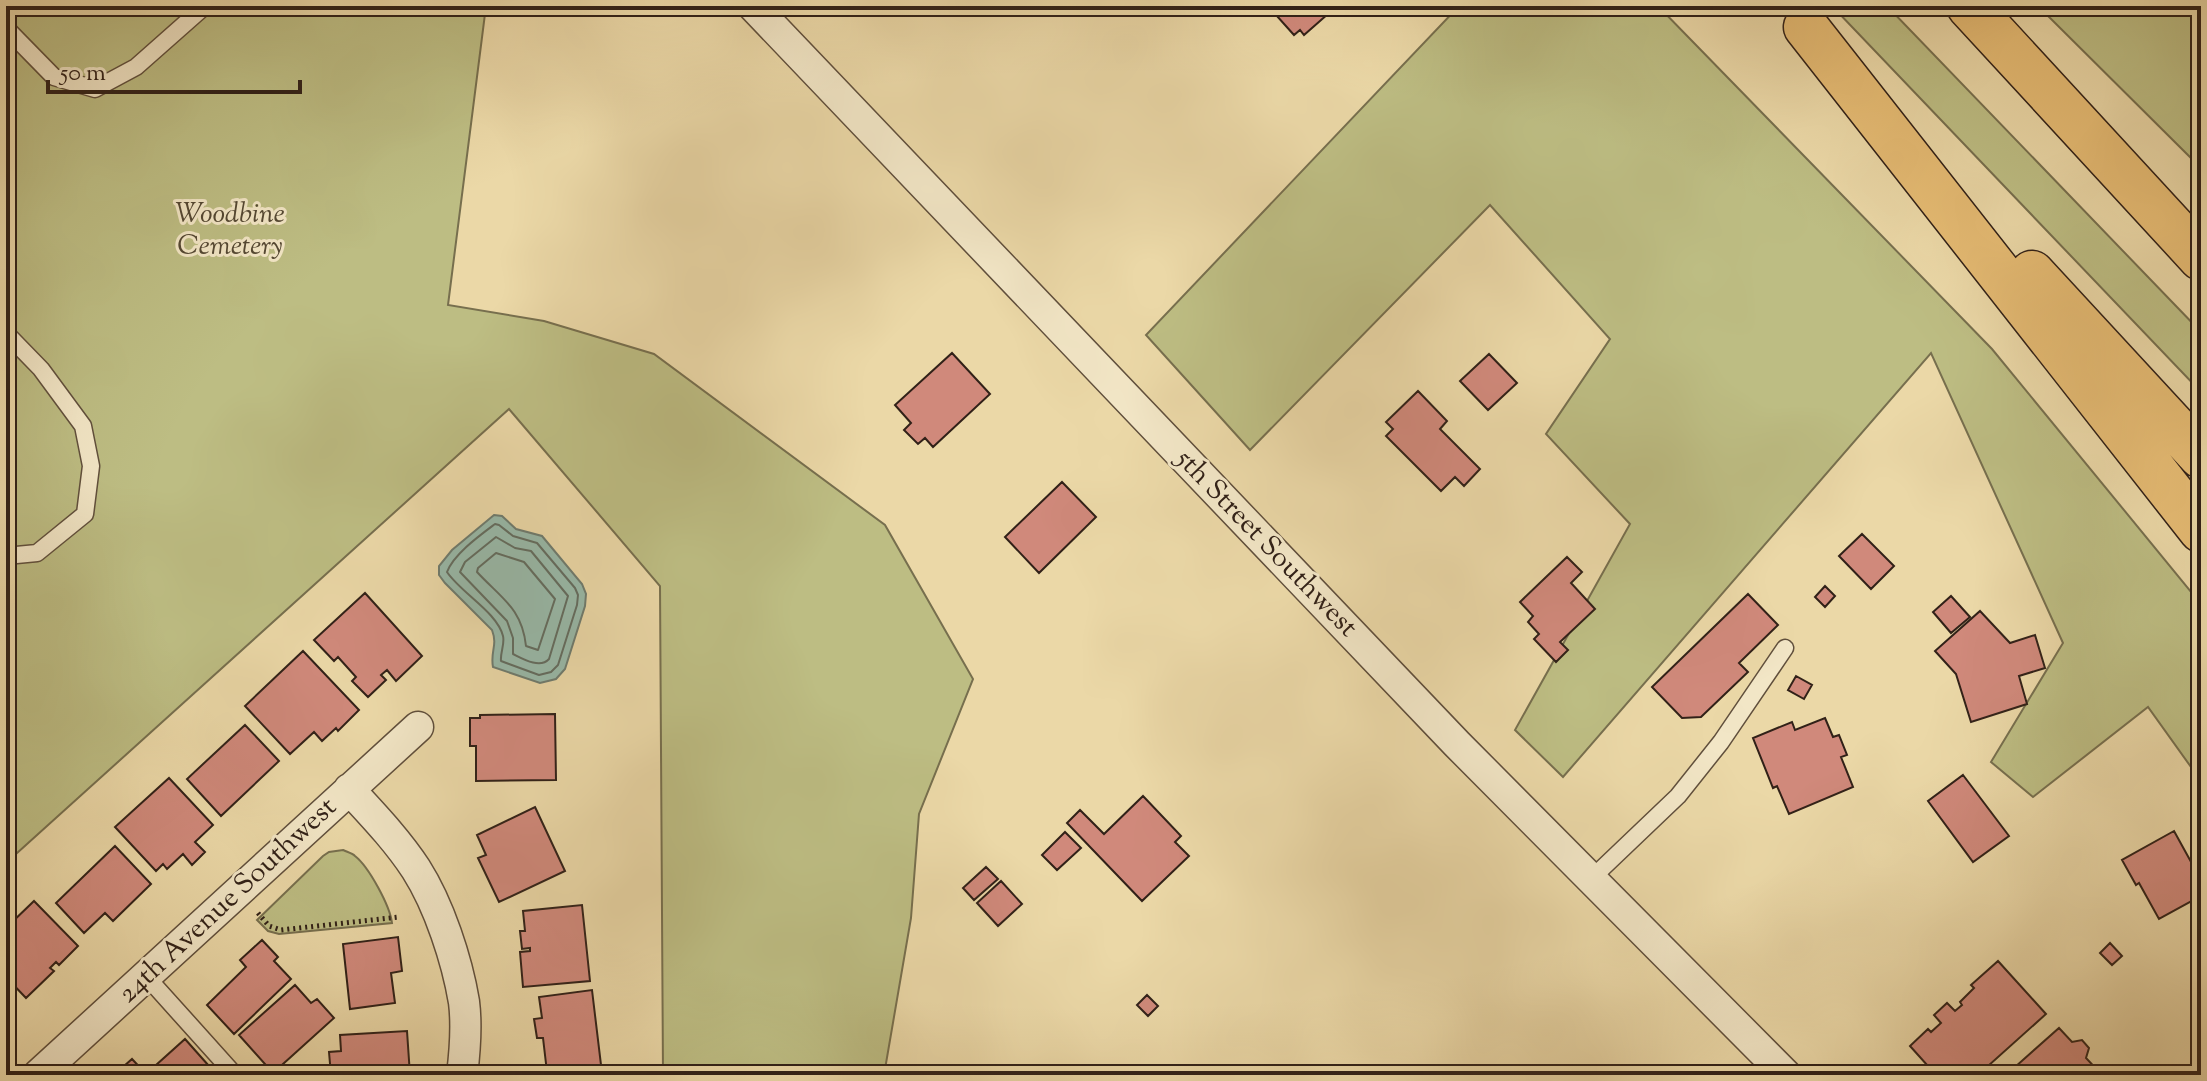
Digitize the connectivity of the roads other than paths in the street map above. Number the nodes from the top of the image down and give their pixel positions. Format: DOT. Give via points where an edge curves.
graph roads {
  1 [pos="205,6"];
  2 [pos="753,6"];
  3 [pos="1969,6"];
  4 [pos="1977,6"];
  5 [pos="1796,17"];
  6 [pos="6,28"];
  7 [pos="2201,221"];
  8 [pos="2201,258"];
  9 [pos="6,333"];
  10 [pos="2201,456"];
  11 [pos="2201,530"];
  12 [pos="6,556"];
  13 [pos="1785,648"];
  14 [pos="418,727"];
  15 [pos="349,789"];
  16 [pos="1591,879"];
  17 [pos="146,976"];
  18 [pos="38,1075"];
  19 [pos="235,1075"];
  20 [pos="462,1075"];
  21 [pos="1786,1075"];
  1 -- 6 [label="lane" via="136,67 95,89 54,77"];
  2 -- 16 [label="street, 5th Street Southwest"];
  3 -- 8 [label="highway"];
  4 -- 7 [label="highway"];
  5 -- 10 [label="highway"];
  5 -- 11 [label="highway"];
  9 -- 12 [label="lane" via="41,369 83,426 91,466 85,514 37,553"];
  13 -- 16 [label="lane" via="1678,796"];
  14 -- 15 [label="street, 24th Avenue Southwest"];
  15 -- 17 [label="street, 24th Avenue Southwest"];
  15 -- 20 [label="street" via="417,871 438,914 464,1002"];
  16 -- 21 [label="street, 5th Street Southwest"];
  17 -- 18 [label="street, 24th Avenue Southwest"];
  17 -- 19 [label="lane"];
}
